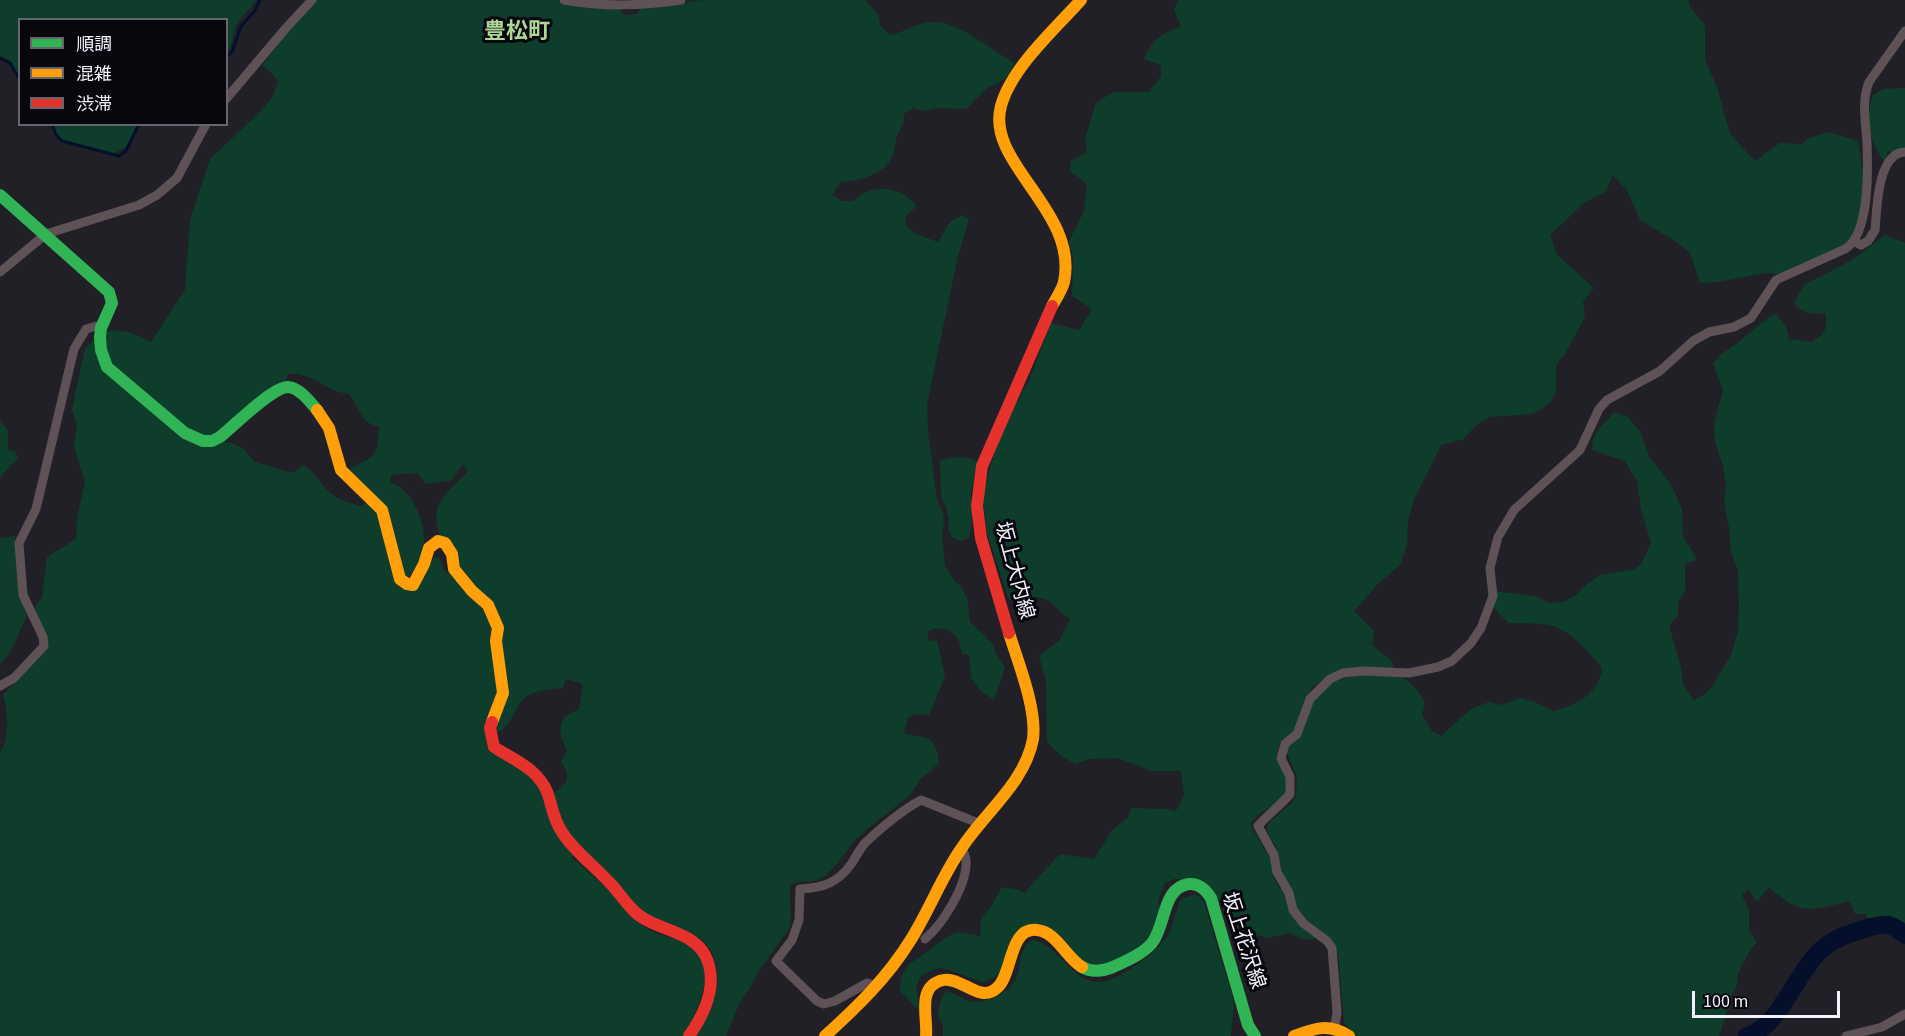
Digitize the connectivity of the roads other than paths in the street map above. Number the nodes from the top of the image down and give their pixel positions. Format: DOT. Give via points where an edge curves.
graph roads {
  1 [pos="312,0"];
  2 [pos="564,0"];
  3 [pos="681,0"];
  4 [pos="1081,0"];
  5 [pos="1905,31"];
  6 [pos="228,97"];
  7 [pos="205,126"];
  8 [pos="1905,152"];
  9 [pos="0,195"];
  10 [pos="46,234"];
  11 [pos="1854,241"];
  12 [pos="0,272"];
  13 [pos="104,324"];
  14 [pos="0,686"];
  15 [pos="978,823"];
  16 [pos="962,846"];
  17 [pos="925,939"];
  18 [pos="876,986"];
  19 [pos="1905,1014"];
  20 [pos="1335,1026"];
  21 [pos="689,1036"];
  22 [pos="825,1036"];
  23 [pos="927,1036"];
  24 [pos="1255,1036"];
  25 [pos="1294,1036"];
  26 [pos="1349,1036"];
  27 [pos="1846,1036"];
  1 -- 6 [label="street"];
  2 -- 3 [label="street" via="621,7"];
  4 -- 15 [label="main road, 坂上大内線" via="1014,76 1001,106 1002,141 1056,225 1066,258 1064,283 982,465 977,506 981,538 1029,697 1033,731 1029,755 1019,775"];
  5 -- 11 [label="street" via="1866,91 1865,198 1863,221"];
  7 -- 10 [label="street" via="177,178 157,195 139,206"];
  8 -- 11 [label="street" via="1892,158 1882,173 1873,235 1861,245"];
  9 -- 10 [label="main road"];
  10 -- 12 [label="street"];
  10 -- 13 [label="main road" via="110,292 113,300"];
  11 -- 20 [label="street" via="1845,249 1776,280 1751,318 1693,341 1660,371 1607,400 1580,450 1514,510 1498,537 1490,568 1493,596 1481,628 1472,643 1452,661 1409,673 1343,673 1330,679 1310,699 1297,734 1285,744 1281,758 1290,777 1290,794 1258,826 1274,855 1293,910 1332,948"];
  13 -- 14 [label="street" via="86,329 74,349 36,508 19,543 23,596 44,646 14,678"];
  13 -- 21 [label="main road" via="100,333 107,367 193,438 212,441 273,393 286,387 296,389 323,417 341,470 381,510 400,579 407,584 413,585 429,548 438,541 445,543 452,554 454,569 488,605 498,628 503,693 490,729 494,747 535,773 544,785 561,832 637,915 687,936 704,953 709,996"];
  15 -- 16 [label="main road, 坂上大内線"];
  15 -- 18 [label="street" via="921,800 863,846 837,878 819,888 800,889 799,920 792,940 776,961 824,1004 867,983"];
  16 -- 17 [label="street" via="966,861 954,903"];
  16 -- 18 [label="main road, 坂上大内線" via="912,939"];
  18 -- 22 [label="main road, 坂上大内線"];
  19 -- 27 [label="street" via="1882,1027"];
  20 -- 25 [label="main road"];
  20 -- 26 [label="main road"];
  23 -- 24 [label="main road, 坂上花沢線" via="925,999 933,985 950,979 976,993 996,989 1005,977 1014,945 1021,935 1033,930 1047,933 1077,964 1090,970 1105,970 1154,942 1170,896 1184,884 1194,883 1211,897 1248,1025"];
}
